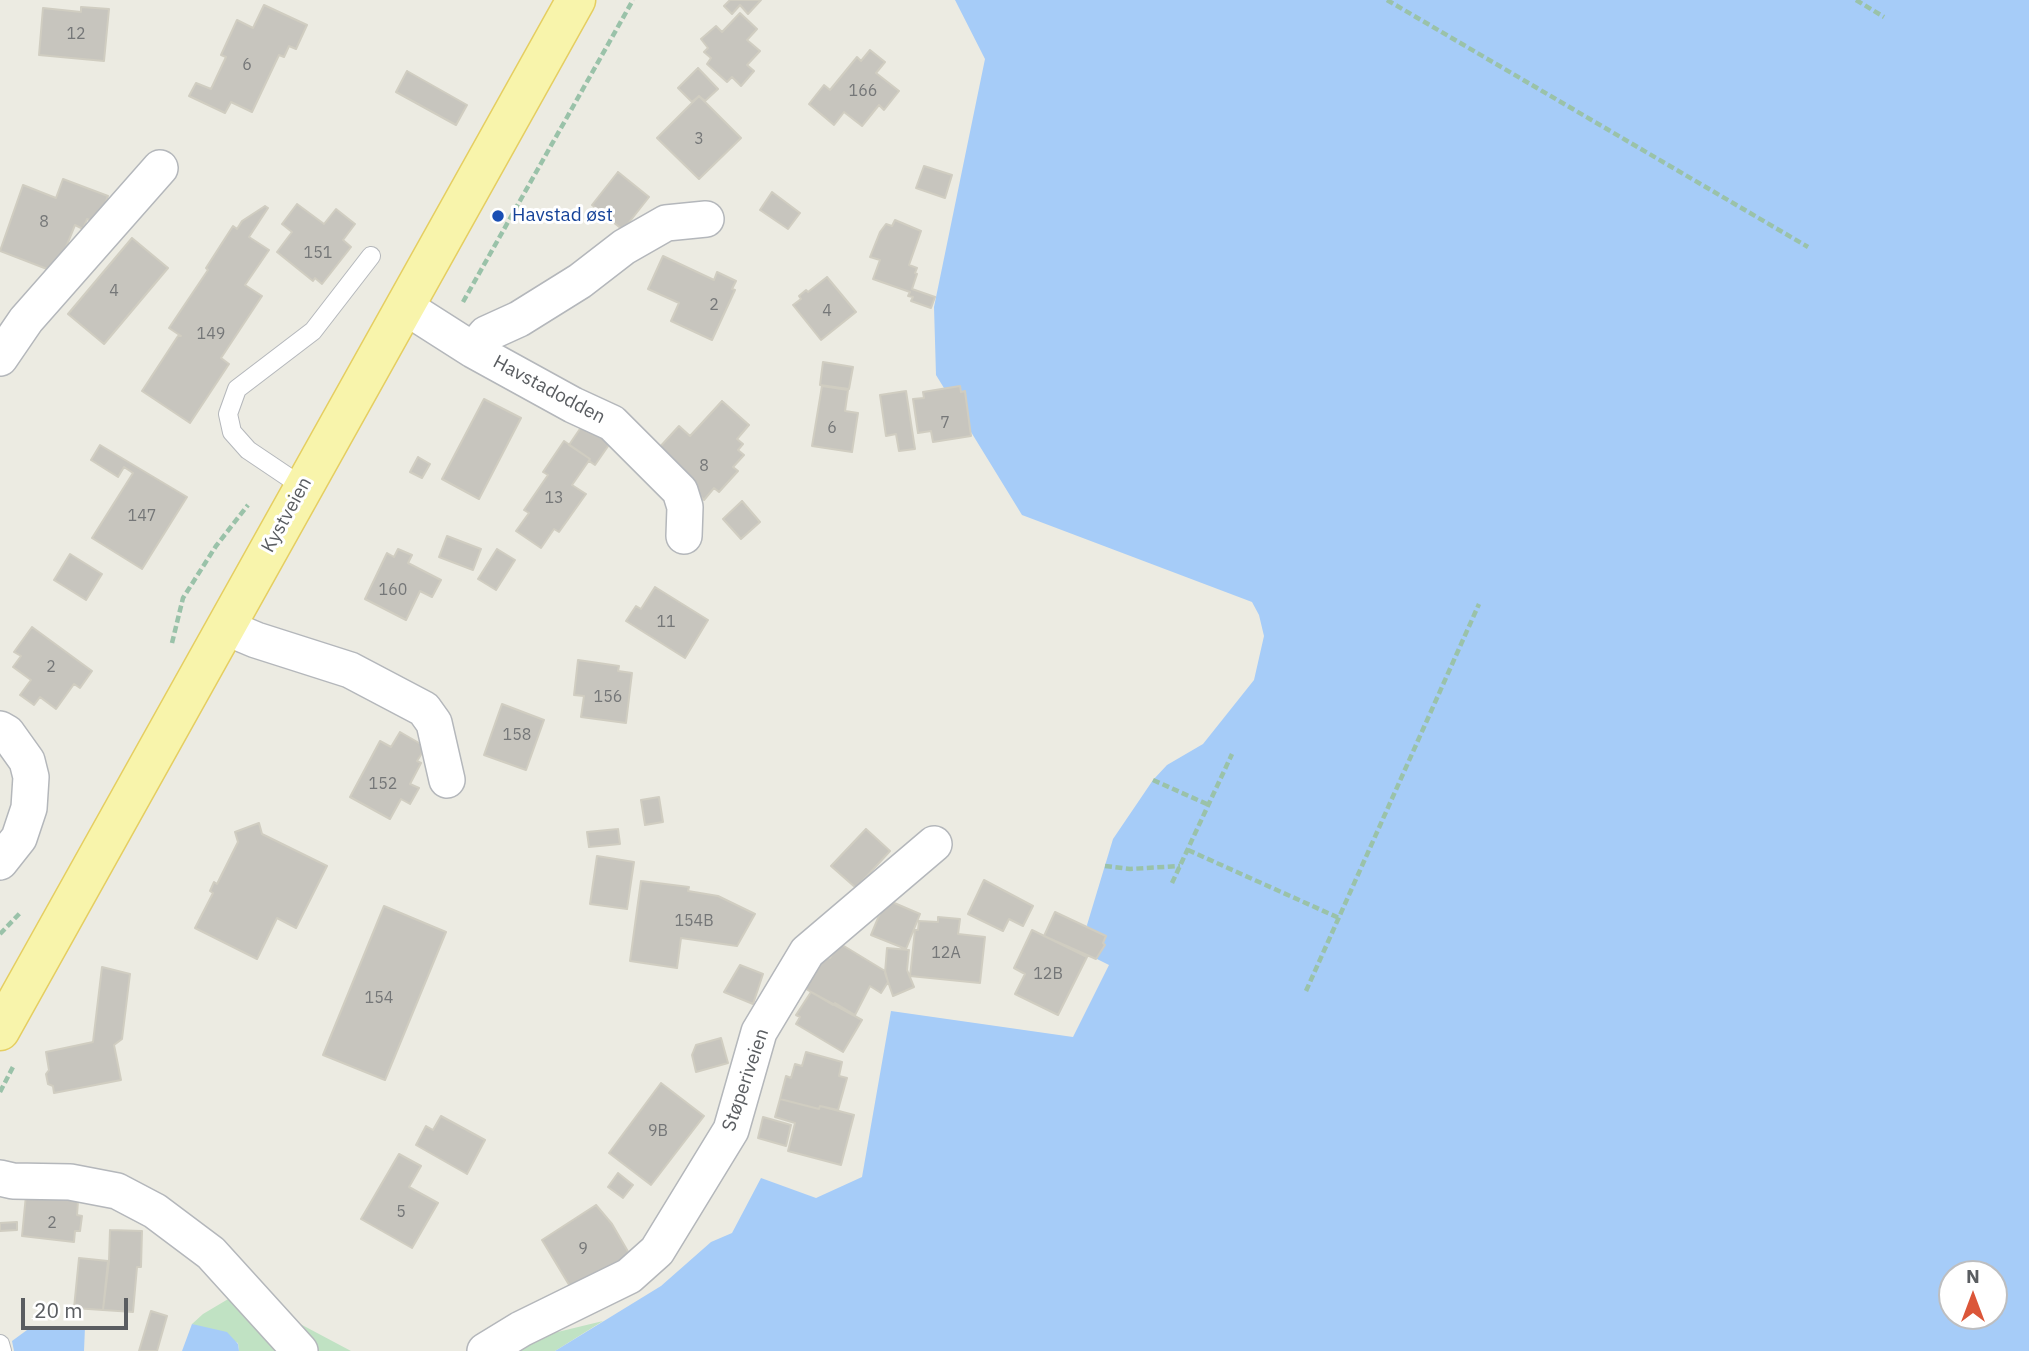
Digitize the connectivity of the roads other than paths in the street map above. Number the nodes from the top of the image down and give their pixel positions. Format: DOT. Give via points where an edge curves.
graph roads {
  1 [pos="576,0"];
  2 [pos="160,168"];
  3 [pos="706,219"];
  4 [pos="371,256"];
  5 [pos="404,306"];
  6 [pos="473,350"];
  7 [pos="0,358"];
  8 [pos="289,477"];
  9 [pos="684,536"];
  10 [pos="225,627"];
  11 [pos="0,729"];
  12 [pos="447,780"];
  13 [pos="934,844"];
  14 [pos="0,862"];
  15 [pos="0,1031"];
  16 [pos="0,1178"];
  17 [pos="0,1344"];
  18 [pos="2,1351"];
  19 [pos="300,1351"];
  20 [pos="485,1351"];
  1 -- 5 [label="main road, Kystveien"];
  2 -- 7 [label="street" via="26,320"];
  3 -- 6 [label="street, Havstadodden" via="666,223 540,306 486,334"];
  4 -- 8 [label="lane" via="313,331 237,389 228,414 232,432 248,450"];
  5 -- 6 [label="street, Havstadodden"];
  5 -- 8 [label="main road, Kystveien"];
  6 -- 9 [label="street, Havstadodden" via="612,423 680,491 685,507"];
  8 -- 10 [label="main road, Kystveien"];
  10 -- 12 [label="street" via="350,670 424,709 434,723"];
  10 -- 15 [label="main road, Kystveien"];
  11 -- 14 [label="street" via="27,761 31,777 29,808 19,838"];
  13 -- 20 [label="street, Støperiveien" via="807,952 759,1032 731,1130 657,1251 629,1276"];
  16 -- 19 [label="street" via="70,1182 117,1191 155,1211 211,1253"];
  17 -- 18 [label="lane"];
}
